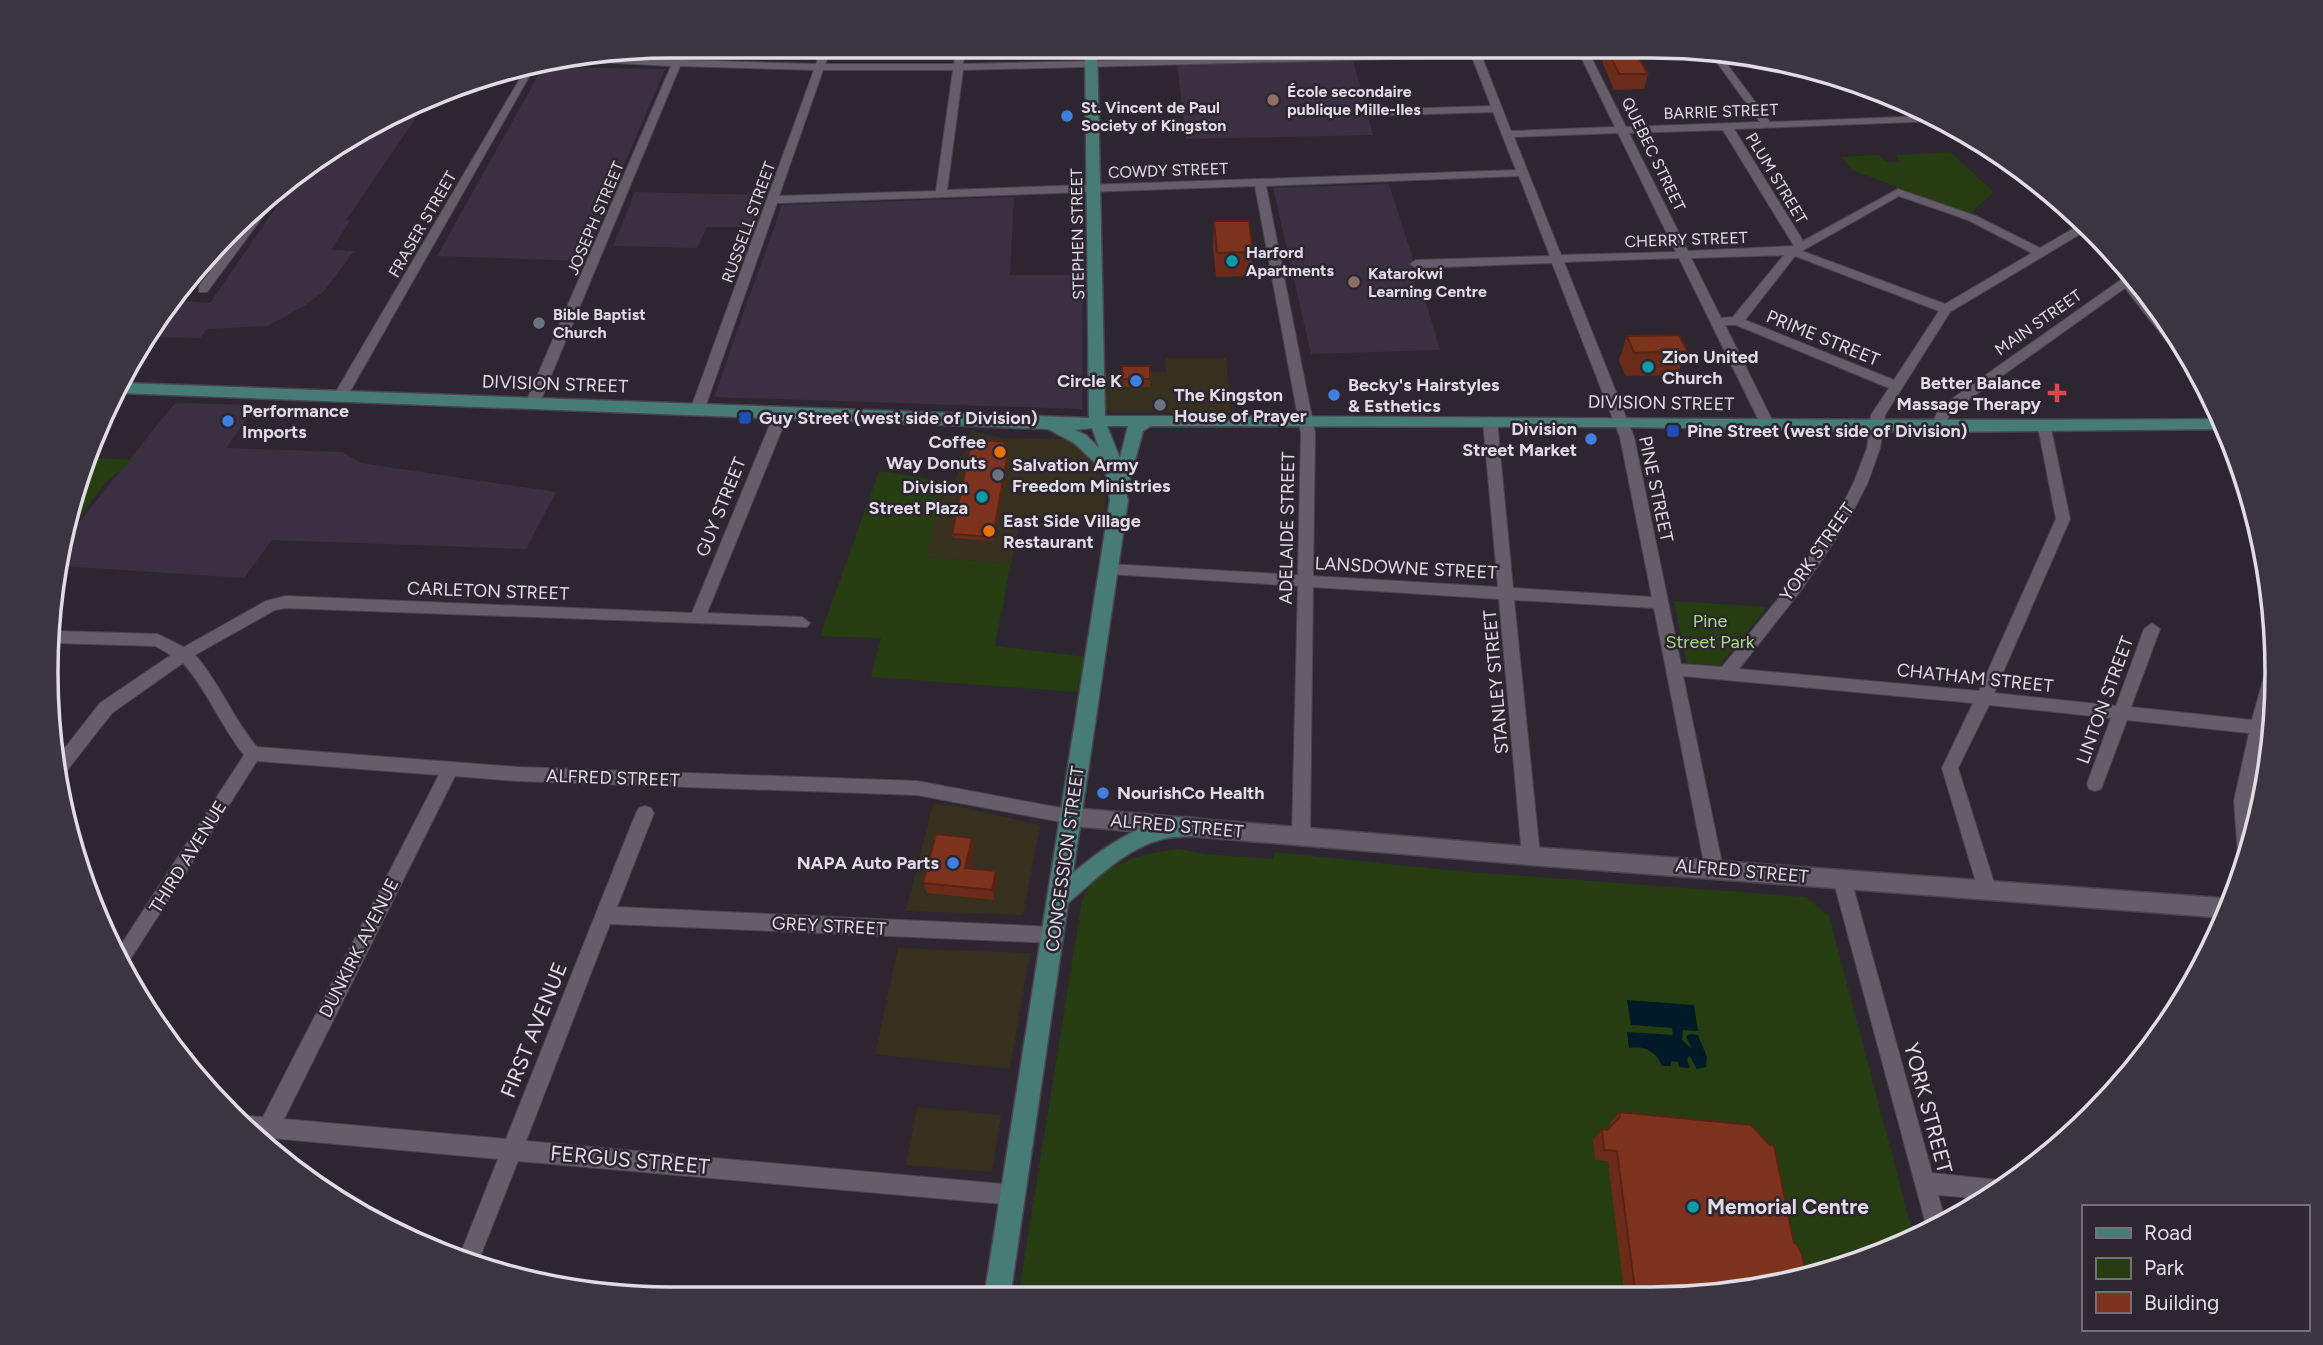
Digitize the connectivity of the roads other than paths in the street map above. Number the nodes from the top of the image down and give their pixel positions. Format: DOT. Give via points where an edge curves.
graph roads {
  1 [pos="679,58"];
  2 [pos="822,58"];
  3 [pos="960,58"];
  4 [pos="1091,58"];
  5 [pos="1242,58"];
  6 [pos="1477,58"];
  7 [pos="1586,58"];
  8 [pos="607,62"];
  9 [pos="1720,62"];
  10 [pos="677,63"];
  11 [pos="1091,64"];
  12 [pos="819,67"];
  13 [pos="959,67"];
  14 [pos="526,76"];
  15 [pos="1498,109"];
  16 [pos="1366,113"];
  17 [pos="1921,120"];
  18 [pos="1767,125"];
  19 [pos="1727,127"];
  20 [pos="1622,130"];
  21 [pos="1508,134"];
  22 [pos="1523,173"];
  23 [pos="1261,183"];
  24 [pos="1094,188"];
  25 [pos="940,194"];
  26 [pos="773,200"];
  27 [pos="249,227"];
  28 [pos="2078,232"];
  29 [pos="1797,249"];
  30 [pos="2042,254"];
  31 [pos="1684,255"];
  32 [pos="1557,259"];
  33 [pos="1416,264"];
  34 [pos="2126,283"];
  35 [pos="203,289"];
  36 [pos="1946,309"];
  37 [pos="1737,321"];
  38 [pos="1718,322"];
  39 [pos="1896,386"];
  40 [pos="128,388"];
  41 [pos="341,395"];
  42 [pos="533,402"];
  43 [pos="698,408"];
  44 [pos="782,412"];
  45 [pos="986,419"];
  46 [pos="1097,421"];
  47 [pos="1148,421"];
  48 [pos="1490,421"];
  49 [pos="1306,422"];
  50 [pos="1620,422"];
  51 [pos="1045,424"];
  52 [pos="1767,424"];
  53 [pos="2212,424"];
  54 [pos="1878,425"];
  55 [pos="1938,427"];
  56 [pos="2045,427"];
  57 [pos="1114,470"];
  58 [pos="1119,500"];
  59 [pos="1108,569"];
  60 [pos="1304,581"];
  61 [pos="1507,593"];
  62 [pos="1661,603"];
  63 [pos="697,618"];
  64 [pos="802,623"];
  65 [pos="2152,629"];
  66 [pos="59,637"];
  67 [pos="184,654"];
  68 [pos="1673,669"];
  69 [pos="1726,673"];
  70 [pos="1984,698"];
  71 [pos="2122,713"];
  72 [pos="2262,729"];
  73 [pos="2261,743"];
  74 [pos="253,754"];
  75 [pos="65,762"];
  76 [pos="450,770"];
  77 [pos="2095,784"];
  78 [pos="645,814"];
  79 [pos="1072,817"];
  80 [pos="2245,826"];
  81 [pos="1199,827"];
  82 [pos="1301,836"];
  83 [pos="1531,856"];
  84 [pos="1714,868"];
  85 [pos="1842,879"];
  86 [pos="1987,889"];
  87 [pos="1060,897"];
  88 [pos="2218,907"];
  89 [pos="604,915"];
  90 [pos="1054,935"];
  91 [pos="126,953"];
  92 [pos="258,1127"];
  93 [pos="268,1127"];
  94 [pos="512,1150"];
  95 [pos="1925,1184"];
  96 [pos="1984,1189"];
  97 [pos="1014,1195"];
  98 [pos="1934,1218"];
  99 [pos="471,1253"];
  100 [pos="999,1287"];
  1 -- 10 [label="street, JOSEPH STREET"];
  2 -- 12 [label="street, RUSSELL STREET"];
  3 -- 13 [label="street"];
  4 -- 11 [label="main road, STEPHEN STREET"];
  5 -- 11 [label="street"];
  6 -- 15 [label="street, PINE STREET"];
  7 -- 20 [label="street, QUEBEC STREET"];
  8 -- 10 [label="street"];
  9 -- 18 [label="street"];
  10 -- 12 [label="street"];
  10 -- 42 [label="street, JOSEPH STREET"];
  11 -- 13 [label="street"];
  11 -- 24 [label="main road, STEPHEN STREET"];
  12 -- 13 [label="street"];
  12 -- 26 [label="street, RUSSELL STREET"];
  13 -- 25 [label="street"];
  14 -- 41 [label="street, FRASER STREET"];
  15 -- 16 [label="street"];
  15 -- 21 [label="street, PINE STREET"];
  17 -- 18 [label="street, BARRIE STREET"];
  18 -- 19 [label="street, BARRIE STREET"];
  19 -- 20 [label="street, BARRIE STREET"];
  19 -- 29 [label="street, PLUM STREET"];
  20 -- 21 [label="street, BARRIE STREET"];
  20 -- 31 [label="street, QUEBEC STREET"];
  21 -- 22 [label="street, PINE STREET"];
  22 -- 23 [label="street, COWDY STREET"];
  22 -- 32 [label="street, PINE STREET"];
  23 -- 24 [label="street, COWDY STREET"];
  23 -- 49 [label="street, ADELAIDE STREET"];
  24 -- 25 [label="street, COWDY STREET"];
  24 -- 46 [label="main road, STEPHEN STREET"];
  25 -- 26 [label="street, COWDY STREET"];
  26 -- 43 [label="street, RUSSELL STREET"];
  27 -- 35 [label="street"];
  28 -- 30 [label="street, YORK STREET"];
  29 -- 30 [label="street" via="1898,192 1972,218"];
  29 -- 31 [label="street, CHERRY STREET"];
  29 -- 36 [label="street, CHERRY STREET"];
  29 -- 37 [label="street"];
  30 -- 36 [label="street, YORK STREET"];
  31 -- 32 [label="street, CHERRY STREET"];
  31 -- 38 [label="street, QUEBEC STREET"];
  32 -- 33 [label="street, CHERRY STREET"];
  32 -- 50 [label="street, PINE STREET"];
  34 -- 55 [label="street, MAIN STREET" via="1944,411"];
  36 -- 39 [label="street, YORK STREET"];
  37 -- 38 [label="street"];
  37 -- 39 [label="street, PRIME STREET"];
  38 -- 52 [label="street, QUEBEC STREET"];
  39 -- 54 [label="street, YORK STREET" via="1878,415"];
  40 -- 41 [label="main road, DIVISION STREET"];
  41 -- 42 [label="main road, DIVISION STREET"];
  42 -- 43 [label="main road, DIVISION STREET"];
  43 -- 44 [label="main road, DIVISION STREET"];
  44 -- 45 [label="main road, DIVISION STREET"];
  44 -- 63 [label="street, GUY STREET"];
  45 -- 46 [label="main road, DIVISION STREET" via="1017,415"];
  45 -- 51 [label="main road, DIVISION STREET"];
  46 -- 47 [label="main road, DIVISION STREET"];
  46 -- 51 [label="main road, DIVISION STREET"];
  46 -- 57 [label="main road, CONCESSION STREET"];
  47 -- 49 [label="main road, DIVISION STREET"];
  47 -- 58 [label="main road" via="1135,428"];
  48 -- 49 [label="main road, DIVISION STREET"];
  48 -- 50 [label="main road, DIVISION STREET"];
  48 -- 61 [label="street, STANLEY STREET"];
  49 -- 60 [label="street, ADELAIDE STREET"];
  50 -- 52 [label="main road, DIVISION STREET"];
  50 -- 62 [label="street, PINE STREET" via="1627,437"];
  51 -- 57 [label="main road" via="1080,439"];
  52 -- 54 [label="main road, DIVISION STREET"];
  53 -- 56 [label="main road, DIVISION STREET"];
  54 -- 55 [label="main road, DIVISION STREET"];
  54 -- 69 [label="street, YORK STREET" via="1854,501"];
  55 -- 56 [label="main road, DIVISION STREET"];
  56 -- 70 [label="street" via="2063,519"];
  57 -- 58 [label="main road, CONCESSION STREET"];
  58 -- 59 [label="main road, CONCESSION STREET"];
  59 -- 60 [label="street, LANSDOWNE STREET"];
  59 -- 79 [label="main road, CONCESSION STREET"];
  60 -- 61 [label="street, LANSDOWNE STREET"];
  60 -- 82 [label="street, ADELAIDE STREET"];
  61 -- 62 [label="street, LANSDOWNE STREET"];
  61 -- 83 [label="street, STANLEY STREET"];
  62 -- 68 [label="street, PINE STREET"];
  63 -- 64 [label="street, CARLETON STREET"];
  63 -- 67 [label="street, CARLETON STREET" via="286,602 250,615"];
  65 -- 71 [label="street, LINTON STREET"];
  66 -- 67 [label="street" via="157,640"];
  67 -- 74 [label="street" via="206,678"];
  67 -- 75 [label="street, CARLETON STREET" via="106,708"];
  68 -- 69 [label="street, CHATHAM STREET"];
  68 -- 84 [label="street, PINE STREET"];
  69 -- 70 [label="street, CHATHAM STREET"];
  70 -- 71 [label="street, CHATHAM STREET"];
  70 -- 86 [label="street" via="1950,768"];
  71 -- 72 [label="street, CHATHAM STREET"];
  71 -- 77 [label="street, LINTON STREET"];
  73 -- 80 [label="street" via="2244,801"];
  74 -- 76 [label="street, ALFRED STREET"];
  74 -- 91 [label="street, THIRD AVENUE"];
  76 -- 79 [label="street, ALFRED STREET" via="917,788"];
  76 -- 93 [label="street, DUNKIRK AVENUE"];
  78 -- 89 [label="street, FIRST AVENUE"];
  79 -- 81 [label="street, ALFRED STREET"];
  79 -- 87 [label="main road, CONCESSION STREET"];
  81 -- 82 [label="street, ALFRED STREET"];
  81 -- 87 [label="main road" via="1160,830 1113,852"];
  82 -- 83 [label="street, ALFRED STREET"];
  83 -- 84 [label="street, ALFRED STREET"];
  84 -- 85 [label="street, ALFRED STREET"];
  85 -- 86 [label="street, ALFRED STREET"];
  85 -- 95 [label="street, YORK STREET"];
  86 -- 88 [label="street, ALFRED STREET"];
  87 -- 90 [label="main road, CONCESSION STREET"];
  89 -- 90 [label="street, GREY STREET"];
  89 -- 94 [label="street, FIRST AVENUE"];
  90 -- 97 [label="main road, CONCESSION STREET"];
  92 -- 93 [label="street, FERGUS STREET"];
  93 -- 94 [label="street, FERGUS STREET"];
  94 -- 97 [label="street, FERGUS STREET"];
  94 -- 99 [label="street, FIRST AVENUE"];
  95 -- 96 [label="street"];
  95 -- 98 [label="street, YORK STREET"];
  97 -- 100 [label="main road, CONCESSION STREET"];
}
